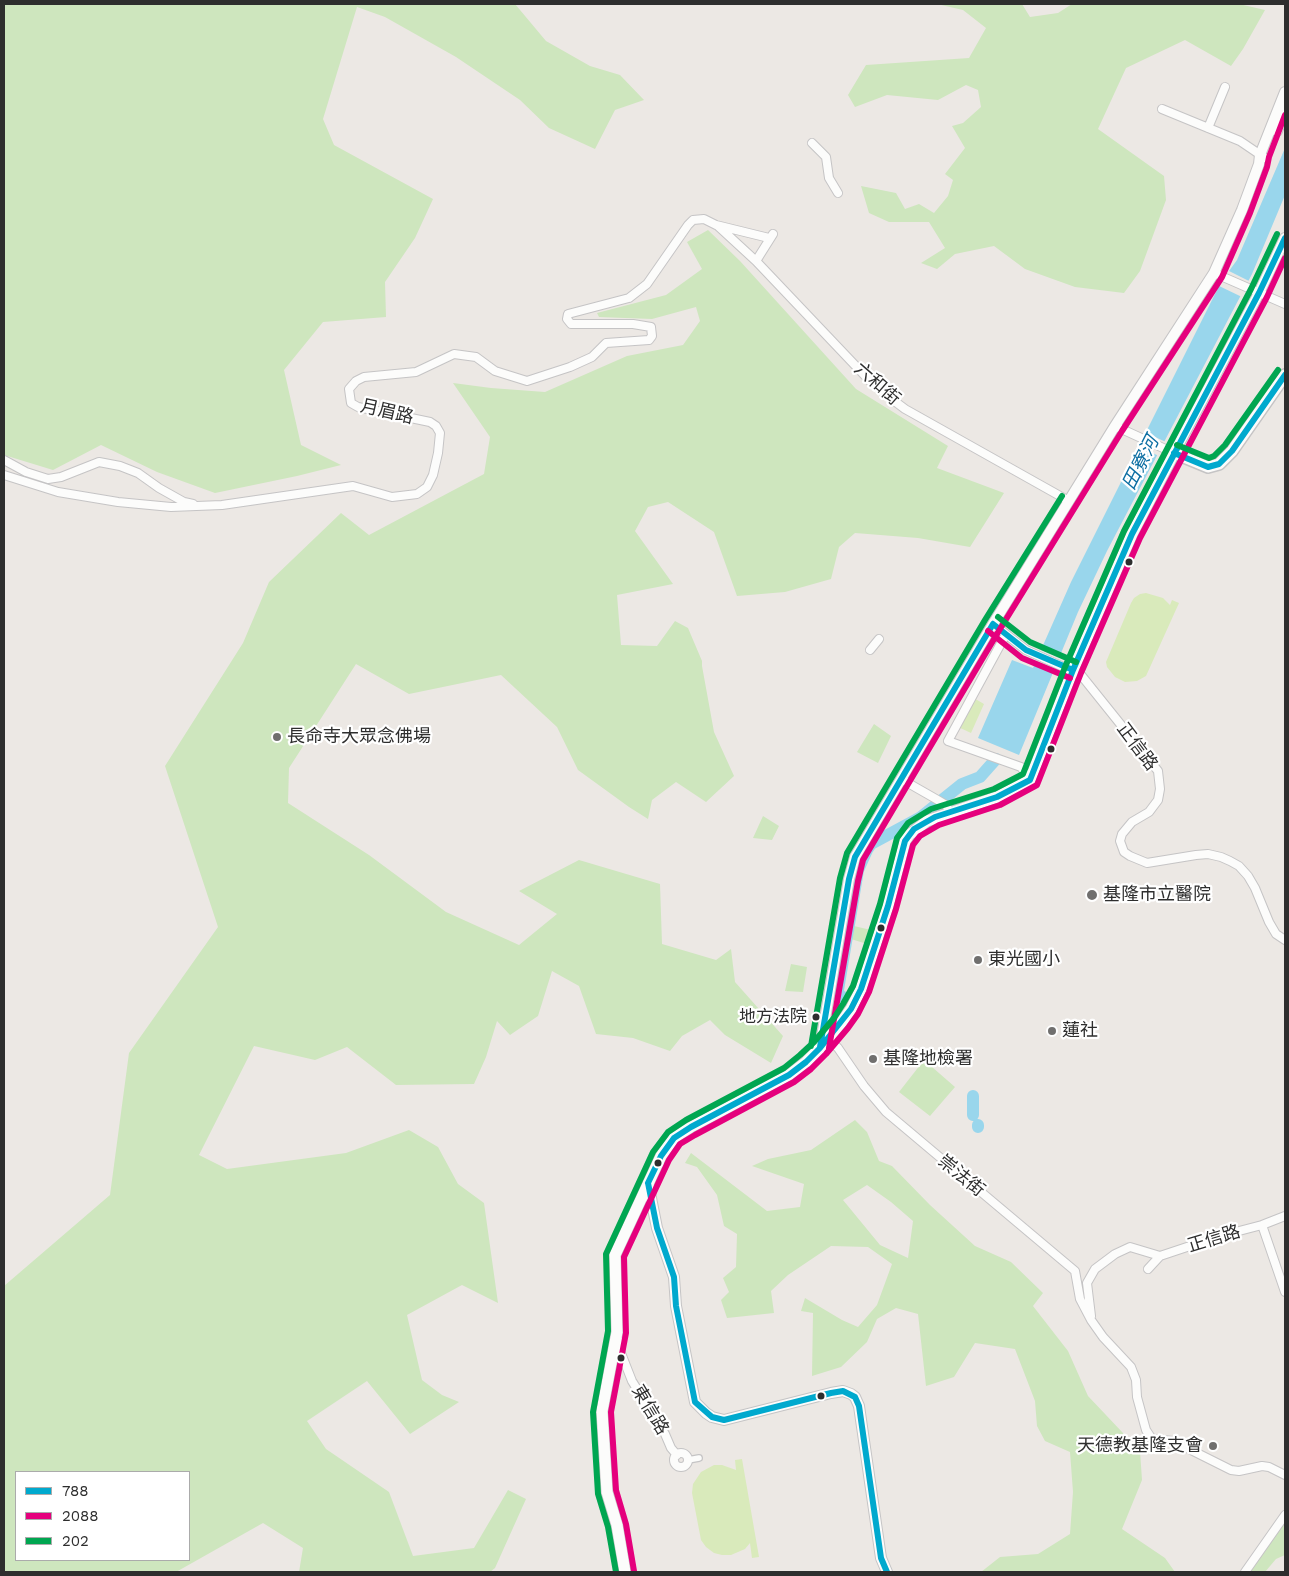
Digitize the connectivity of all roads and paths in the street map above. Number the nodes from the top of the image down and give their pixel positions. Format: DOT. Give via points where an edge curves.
graph roads {
  1 [pos="1225,87"];
  2 [pos="1285,92"];
  3 [pos="1162,109"];
  4 [pos="1285,111"];
  5 [pos="1208,128"];
  6 [pos="812,143"];
  7 [pos="1261,159"];
  8 [pos="838,193"];
  9 [pos="716,224"];
  10 [pos="1285,238"];
  11 [pos="756,261"];
  12 [pos="1214,273"];
  13 [pos="1259,293"];
  14 [pos="1285,304"];
  15 [pos="1285,375"];
  16 [pos="1115,426"];
  17 [pos="1174,453"];
  18 [pos="4,460"];
  19 [pos="4,476"];
  20 [pos="1070,501"];
  21 [pos="203,506"];
  22 [pos="993,624"];
  23 [pos="1006,634"];
  24 [pos="879,639"];
  25 [pos="870,650"];
  26 [pos="1073,670"];
  27 [pos="901,779"];
  28 [pos="1030,780"];
  29 [pos="948,809"];
  30 [pos="1285,940"];
  31 [pos="825,1037"];
  32 [pos="648,1183"];
  33 [pos="1285,1216"];
  34 [pos="1262,1224"];
  35 [pos="1160,1256"];
  36 [pos="1148,1269"];
  37 [pos="1285,1292"];
  38 [pos="1091,1320"];
  39 [pos="617,1332"];
  40 [pos="699,1458"];
  41 [pos="687,1463"];
  42 [pos="691,1473"];
  43 [pos="1285,1475"];
  44 [pos="1285,1514"];
  45 [pos="625,1572"];
  46 [pos="887,1572"];
  47 [pos="1245,1572"];
  1 -- 5 [label="street"];
  2 -- 7 [label="street"];
  3 -- 5 [label="street"];
  4 -- 7 [label="street"];
  5 -- 7 [label="street" via="1240,141"];
  6 -- 8 [label="street" via="826,156 829,178"];
  7 -- 12 [label="street"];
  9 -- 11 [label="street, 六和街"];
  9 -- 11 [label="street, 月眉路" via="771,236"];
  9 -- 21 [label="street, 月眉路" via="704,219 693,220 647,284 629,298 568,314 571,324 651,327 649,340 606,343 592,357 527,381 495,371 476,357 454,354 416,372 364,377 356,381 349,388 351,403 430,422 440,433 433,475 427,487 417,494 392,497 352,486"];
  10 -- 13 [label="street"];
  11 -- 20 [label="street, 六和街" via="889,397"];
  12 -- 13 [label="street"];
  12 -- 16 [label="street"];
  13 -- 14 [label="street"];
  13 -- 17 [label="street"];
  15 -- 17 [label="main road" via="1220,464 1208,466"];
  16 -- 17 [label="street"];
  16 -- 20 [label="street"];
  17 -- 26 [label="main road" via="1132,534"];
  18 -- 21 [label="street" via="48,479 99,462 120,466 138,473 184,502"];
  19 -- 21 [label="street, 月眉路" via="58,492 118,502 171,507"];
  20 -- 22 [label="street"];
  22 -- 23 [label="street"];
  22 -- 27 [label="street"];
  23 -- 26 [label="street" via="1035,654"];
  23 -- 28 [label="street" via="948,741 1021,767"];
  24 -- 25 [label="street"];
  26 -- 28 [label="main road"];
  26 -- 30 [label="street, 正信路" via="1081,675 1158,771 1158,800 1149,812 1132,822 1122,834 1120,841 1124,852 1147,863 1208,854 1230,861 1248,876 1269,922 1276,934"];
  27 -- 29 [label="street"];
  27 -- 31 [label="street" via="855,857"];
  28 -- 29 [label="main road, 東信路" via="996,797"];
  29 -- 31 [label="main road, 東信路" via="920,825 904,842 888,906 861,989 851,1009"];
  31 -- 32 [label="main road, 東信路" via="820,1048 789,1075 690,1126 674,1138"];
  31 -- 38 [label="street, 崇法街" via="838,1048 854,1074 886,1112 1075,1272 1080,1298"];
  32 -- 39 [label="main road, 東信路" via="615,1255"];
  32 -- 46 [label="street" via="657,1228 674,1277 676,1306 695,1402 712,1417 724,1420 842,1391 855,1397 859,1406 881,1558"];
  33 -- 34 [label="street, 正信路"];
  34 -- 35 [label="street, 正信路"];
  34 -- 37 [label="street"];
  35 -- 36 [label="street, 正信路"];
  35 -- 38 [label="street" via="1130,1247 1095,1269 1088,1283"];
  38 -- 43 [label="street, 崇法街" via="1131,1367 1146,1430 1152,1439 1173,1441 1231,1470 1262,1466"];
  39 -- 41 [label="street, 東信路" via="619,1348 632,1380 671,1448 677,1455 685,1454"];
  39 -- 45 [label="main road" via="602,1411 607,1492 617,1525"];
  40 -- 41 [label="street"];
  41 -- 42 [label="street"];
  44 -- 47 [label="street"];
}
